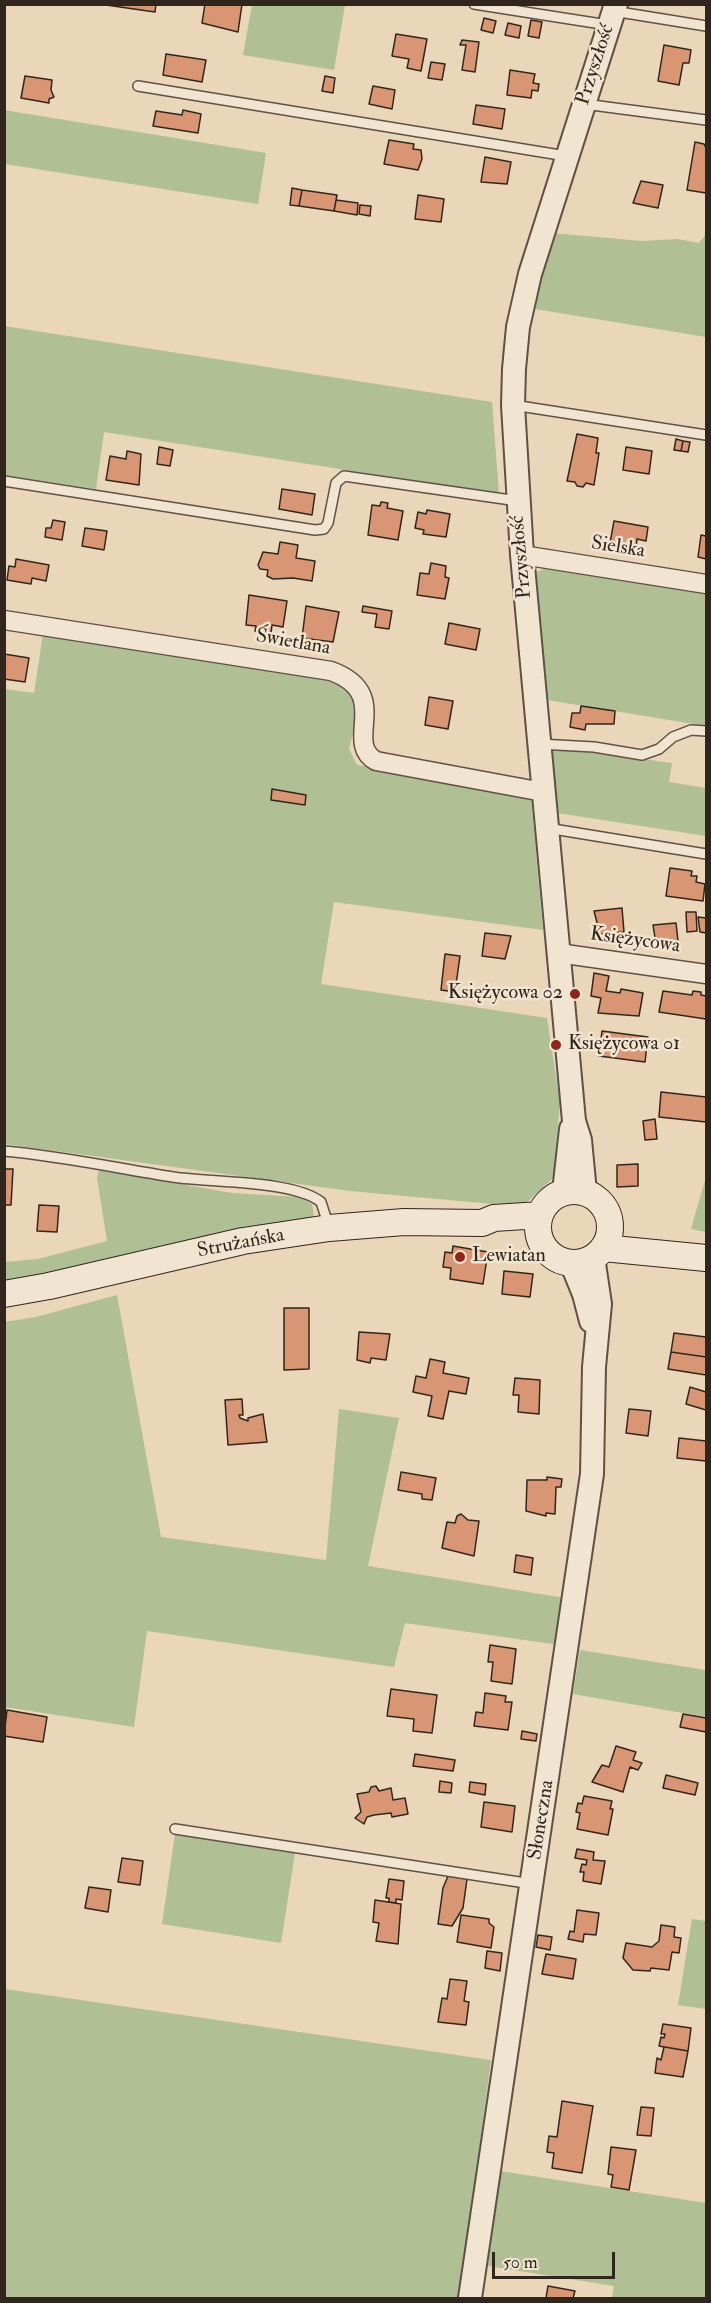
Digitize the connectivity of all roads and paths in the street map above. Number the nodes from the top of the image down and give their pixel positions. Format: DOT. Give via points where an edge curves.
graph roads {
  1 [pos="474,4"];
  2 [pos="612,14"];
  3 [pos="706,26"];
  4 [pos="138,86"];
  5 [pos="583,104"];
  6 [pos="706,120"];
  7 [pos="566,156"];
  8 [pos="513,405"];
  9 [pos="706,435"];
  10 [pos="4,481"];
  11 [pos="518,501"];
  12 [pos="522,555"];
  13 [pos="706,584"];
  14 [pos="4,620"];
  15 [pos="706,731"];
  16 [pos="539,744"];
  17 [pos="543,792"];
  18 [pos="547,828"];
  19 [pos="706,854"];
  20 [pos="558,953"];
  21 [pos="706,974"];
  22 [pos="4,1150"];
  23 [pos="574,1192"];
  24 [pos="610,1224"];
  25 [pos="540,1226"];
  26 [pos="329,1228"];
  27 [pos="589,1256"];
  28 [pos="696,1256"];
  29 [pos="4,1294"];
  30 [pos="175,1829"];
  31 [pos="532,1884"];
  32 [pos="470,2298"];
  1 -- 2 [label="lane"];
  2 -- 3 [label="lane"];
  2 -- 5 [label="street, Przyszłość"];
  4 -- 7 [label="lane"];
  5 -- 6 [label="lane"];
  5 -- 7 [label="street, Przyszłość"];
  7 -- 8 [label="street, Przyszłość" via="518,327"];
  8 -- 9 [label="lane"];
  8 -- 11 [label="street, Przyszłość"];
  10 -- 11 [label="lane" via="315,530 328,524 336,483 344,476"];
  11 -- 12 [label="street, Przyszłość"];
  12 -- 13 [label="street, Sielska"];
  12 -- 16 [label="street, Przyszłość"];
  14 -- 17 [label="street, Świetlana" via="330,671 351,680 364,697 364,745 376,761"];
  15 -- 16 [label="lane" via="692,730 673,737 659,750 642,755"];
  16 -- 17 [label="street, Przyszłość"];
  17 -- 18 [label="street, Przyszłość"];
  18 -- 19 [label="lane"];
  18 -- 20 [label="street, Przyszłość"];
  20 -- 21 [label="street, Księżycowa"];
  20 -- 23 [label="street, Przyszłość" via="574,1121 580,1140"];
  22 -- 26 [label="lane" via="54,1155 175,1178 300,1190 321,1202"];
  23 -- 24 [label="main road" via="603,1205"];
  23 -- 25 [label="main road" via="554,1197"];
  24 -- 27 [label="main road" via="609,1233"];
  24 -- 28 [label="main road"];
  25 -- 26 [label="main road, Strużańska" via="496,1232 482,1224 404,1222"];
  25 -- 27 [label="main road" via="551,1254"];
  26 -- 29 [label="main road, Strużańska" via="243,1241"];
  27 -- 28 [label="main road"];
  27 -- 31 [label="street, Słoneczna" via="584,1294 596,1340 592,1474"];
  30 -- 31 [label="lane"];
  31 -- 32 [label="street, Słoneczna"];
}
